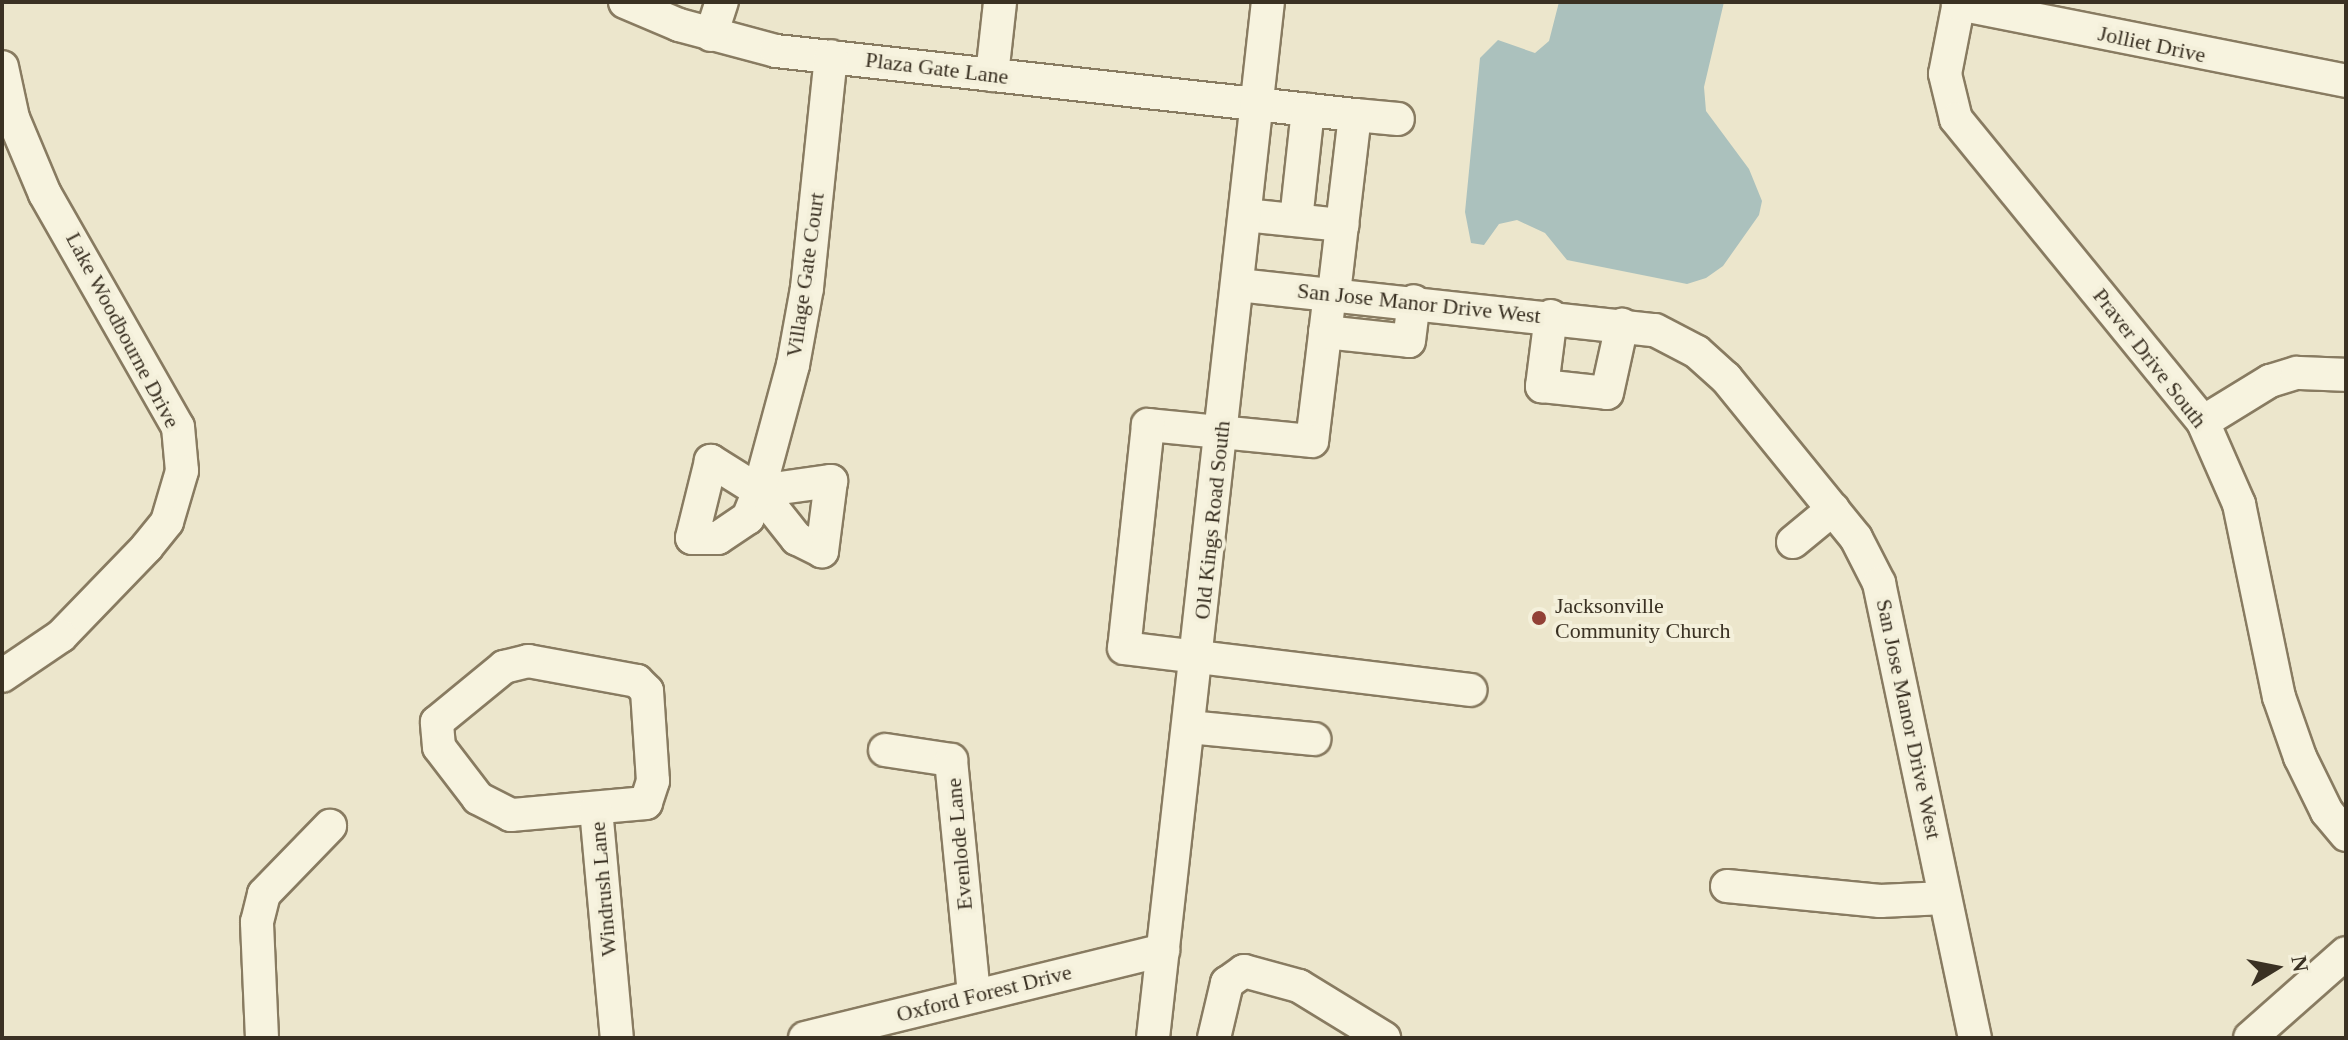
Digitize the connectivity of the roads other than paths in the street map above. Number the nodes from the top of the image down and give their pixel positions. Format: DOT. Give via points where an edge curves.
graph roads {
  1 [pos="625,2"];
  2 [pos="722,2"];
  3 [pos="1000,2"];
  4 [pos="1268,2"];
  5 [pos="1959,3"];
  6 [pos="711,35"];
  7 [pos="831,56"];
  8 [pos="2,67"];
  9 [pos="992,75"];
  10 [pos="2346,81"];
  11 [pos="1256,107"];
  12 [pos="1308,110"];
  13 [pos="1355,115"];
  14 [pos="1398,119"];
  15 [pos="1245,215"];
  16 [pos="1296,220"];
  17 [pos="1342,225"];
  18 [pos="1238,285"];
  19 [pos="1332,293"];
  20 [pos="1414,301"];
  21 [pos="1551,316"];
  22 [pos="1622,325"];
  23 [pos="1325,332"];
  24 [pos="2346,375"];
  25 [pos="2203,422"];
  26 [pos="1221,433"];
  27 [pos="759,491"];
  28 [pos="1833,509"];
  29 [pos="1793,542"];
  30 [pos="1197,657"];
  31 [pos="2,676"];
  32 [pos="1470,690"];
  33 [pos="1189,727"];
  34 [pos="1314,739"];
  35 [pos="885,750"];
  36 [pos="596,809"];
  37 [pos="330,826"];
  38 [pos="2346,835"];
  39 [pos="1727,886"];
  40 [pos="1945,898"];
  41 [pos="1163,950"];
  42 [pos="2346,953"];
  43 [pos="974,995"];
  44 [pos="1393,1035"];
  45 [pos="262,1038"];
  46 [pos="617,1038"];
  47 [pos="805,1038"];
  48 [pos="1153,1038"];
  49 [pos="1214,1038"];
  50 [pos="1975,1038"];
  51 [pos="2250,1038"];
  1 -- 6 [label="street, Plaza Gate Lane"];
  2 -- 6 [label="street"];
  3 -- 9 [label="street"];
  4 -- 11 [label="street, Old Kings Road South"];
  5 -- 10 [label="street, Jolliet Drive"];
  5 -- 25 [label="street, Praver Drive South" via="1945,74 1956,119"];
  6 -- 7 [label="street, Plaza Gate Lane" via="776,51"];
  7 -- 9 [label="street, Plaza Gate Lane"];
  7 -- 27 [label="street, Village Gate Court" via="807,288 793,365"];
  8 -- 31 [label="street, Lake Woodbourne Drive" via="13,118 45,194 178,427 182,471 167,522 147,547 61,636"];
  9 -- 11 [label="street, Plaza Gate Lane"];
  11 -- 12 [label="street, Plaza Gate Lane"];
  11 -- 15 [label="street, Old Kings Road South"];
  12 -- 13 [label="street, Plaza Gate Lane"];
  12 -- 16 [label="street"];
  13 -- 14 [label="street, Plaza Gate Lane"];
  13 -- 17 [label="street"];
  15 -- 16 [label="street"];
  15 -- 18 [label="street, Old Kings Road South"];
  16 -- 17 [label="street"];
  17 -- 19 [label="street"];
  18 -- 19 [label="street, San Jose Manor Drive West"];
  18 -- 26 [label="street, Old Kings Road South"];
  19 -- 20 [label="street, San Jose Manor Drive West"];
  19 -- 23 [label="street"];
  20 -- 21 [label="street, San Jose Manor Drive West"];
  20 -- 23 [label="street" via="1409,341"];
  21 -- 22 [label="street, San Jose Manor Drive West"];
  21 -- 22 [label="street" via="1542,386 1607,393"];
  22 -- 28 [label="street, San Jose Manor Drive West" via="1655,330 1712,364"];
  23 -- 26 [label="street" via="1312,441"];
  24 -- 25 [label="street" via="2314,372 2270,381"];
  25 -- 38 [label="street, Praver Drive South" via="2239,504 2279,697 2327,812"];
  26 -- 30 [label="street, Old Kings Road South"];
  26 -- 30 [label="street" via="1148,425 1146,440 1124,648"];
  28 -- 29 [label="street"];
  28 -- 40 [label="street, San Jose Manor Drive West" via="1856,538 1890,617"];
  30 -- 32 [label="street"];
  30 -- 33 [label="street, Old Kings Road South"];
  33 -- 34 [label="street"];
  33 -- 41 [label="street, Old Kings Road South"];
  35 -- 43 [label="street, Evenlode Lane" via="951,760"];
  36 -- 36 [label="street, Windrush Lane" via="646,803 653,781 647,691 637,681 528,661 504,667 437,722 439,747 478,798 511,815"];
  36 -- 46 [label="street, Windrush Lane"];
  37 -- 45 [label="street" via="264,894 257,922"];
  39 -- 40 [label="street" via="1880,901"];
  40 -- 50 [label="street, San Jose Manor Drive West"];
  41 -- 43 [label="street, Oxford Forest Drive"];
  41 -- 48 [label="street, Old Kings Road South"];
  42 -- 51 [label="street"];
  43 -- 47 [label="street, Oxford Forest Drive"];
  44 -- 49 [label="street" via="1299,986 1244,971 1227,983"];
}
